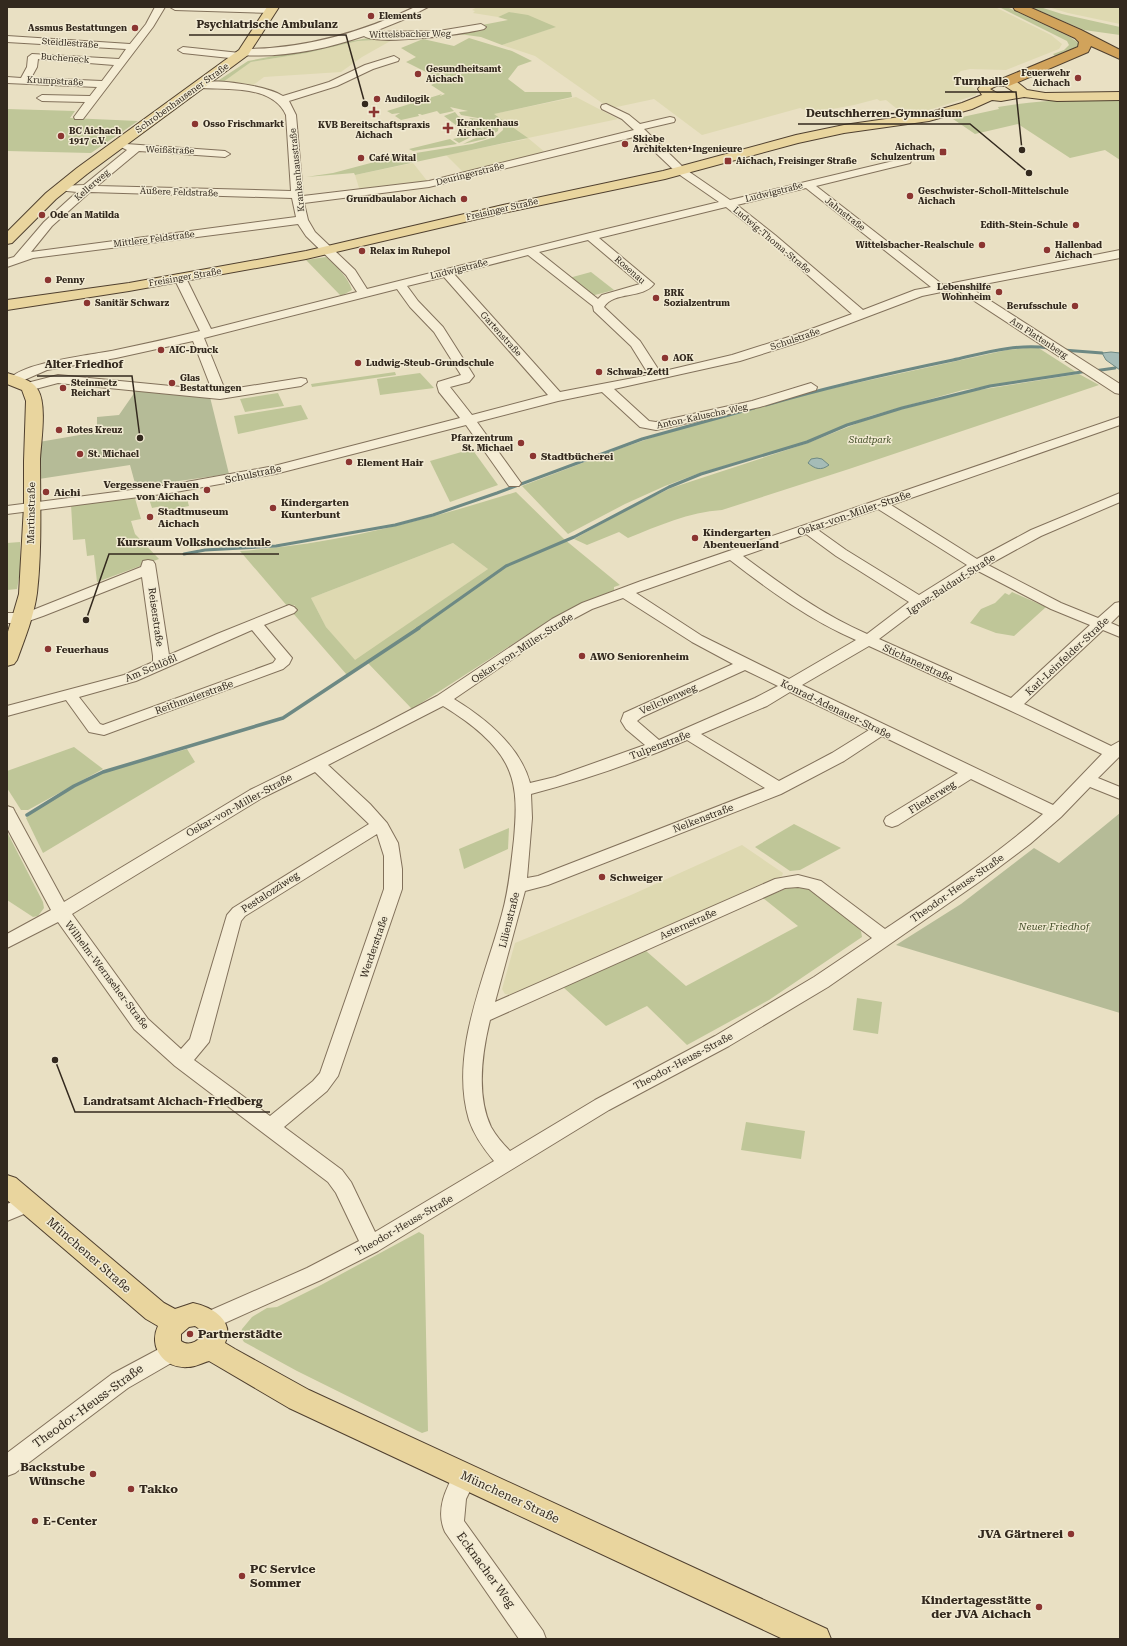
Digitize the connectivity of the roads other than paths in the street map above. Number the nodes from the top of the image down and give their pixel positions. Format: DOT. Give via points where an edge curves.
graph roads {
  1 [pos="160,7"];
  2 [pos="175,7"];
  3 [pos="423,7"];
  4 [pos="1018,7"];
  5 [pos="272,9"];
  6 [pos="480,26"];
  7 [pos="1065,27"];
  8 [pos="1077,33"];
  9 [pos="362,34"];
  10 [pos="1112,36"];
  11 [pos="7,40"];
  12 [pos="133,47"];
  13 [pos="183,50"];
  14 [pos="241,54"];
  15 [pos="1120,55"];
  16 [pos="1067,57"];
  17 [pos="1120,58"];
  18 [pos="394,59"];
  19 [pos="121,62"];
  20 [pos="7,80"];
  21 [pos="25,80"];
  22 [pos="104,84"];
  23 [pos="1016,84"];
  24 [pos="202,85"];
  25 [pos="992,95"];
  26 [pos="1120,96"];
  27 [pos="42,98"];
  28 [pos="93,99"];
  29 [pos="282,100"];
  30 [pos="606,107"];
  31 [pos="79,117"];
  32 [pos="670,120"];
  33 [pos="639,130"];
  34 [pos="116,146"];
  35 [pos="136,148"];
  36 [pos="225,154"];
  37 [pos="906,161"];
  38 [pos="681,171"];
  39 [pos="807,184"];
  40 [pos="61,188"];
  41 [pos="87,190"];
  42 [pos="298,198"];
  43 [pos="728,204"];
  44 [pos="302,220"];
  45 [pos="590,236"];
  46 [pos="7,240"];
  47 [pos="328,250"];
  48 [pos="530,251"];
  49 [pos="1120,254"];
  50 [pos="18,259"];
  51 [pos="7,263"];
  52 [pos="446,272"];
  53 [pos="180,278"];
  54 [pos="400,284"];
  55 [pos="958,285"];
  56 [pos="940,288"];
  57 [pos="364,293"];
  58 [pos="7,305"];
  59 [pos="599,305"];
  60 [pos="860,314"];
  61 [pos="202,334"];
  62 [pos="657,377"];
  63 [pos="17,382"];
  64 [pos="301,382"];
  65 [pos="604,387"];
  66 [pos="811,387"];
  67 [pos="1120,390"];
  68 [pos="220,395"];
  69 [pos="557,397"];
  70 [pos="469,420"];
  71 [pos="1120,420"];
  72 [pos="514,483"];
  73 [pos="1120,497"];
  74 [pos="880,504"];
  75 [pos="33,506"];
  76 [pos="7,510"];
  77 [pos="808,529"];
  78 [pos="733,554"];
  79 [pos="977,565"];
  80 [pos="624,592"];
  81 [pos="920,602"];
  82 [pos="1120,606"];
  83 [pos="289,610"];
  84 [pos="15,618"];
  85 [pos="255,624"];
  86 [pos="1101,624"];
  87 [pos="1120,632"];
  88 [pos="868,640"];
  89 [pos="7,660"];
  90 [pos="745,664"];
  91 [pos="160,665"];
  92 [pos="790,686"];
  93 [pos="70,695"];
  94 [pos="443,698"];
  95 [pos="1013,705"];
  96 [pos="7,710"];
  97 [pos="881,730"];
  98 [pos="689,734"];
  99 [pos="657,747"];
  100 [pos="1116,750"];
  101 [pos="316,764"];
  102 [pos="971,772"];
  103 [pos="1087,780"];
  104 [pos="778,788"];
  105 [pos="524,790"];
  106 [pos="1120,793"];
  107 [pos="7,812"];
  108 [pos="1055,813"];
  109 [pos="892,821"];
  110 [pos="379,825"];
  111 [pos="518,887"];
  112 [pos="61,912"];
  113 [pos="885,939"];
  114 [pos="7,942"];
  115 [pos="482,1016"];
  116 [pos="182,1061"];
  117 [pos="270,1128"];
  118 [pos="508,1162"];
  119 [pos="7,1185"];
  120 [pos="18,1208"];
  121 [pos="371,1245"];
  122 [pos="174,1322"];
  123 [pos="210,1333"];
  124 [pos="172,1351"];
  125 [pos="7,1466"];
  126 [pos="465,1476"];
  127 [pos="534,1639"];
  128 [pos="816,1639"];
  1 -- 12 [label="street"];
  2 -- 5 [label="street"];
  3 -- 9 [label="street, Wittelsbacher Weg"];
  4 -- 7 [label="highway"];
  5 -- 14 [label="main road, Schrobenhausener Straße"];
  6 -- 9 [label="street, Wittelsbacher Weg" via="440,35"];
  7 -- 8 [label="highway"];
  7 -- 10 [label="highway"];
  8 -- 15 [label="highway"];
  8 -- 16 [label="highway" via="1085,42 1085,47"];
  9 -- 14 [label="street, Wittelsbacher Weg" via="291,51"];
  11 -- 12 [label="street, Steidlestraße"];
  12 -- 19 [label="street"];
  13 -- 14 [label="street"];
  14 -- 24 [label="main road, Schrobenhausener Straße"];
  16 -- 17 [label="highway" via="1096,54"];
  16 -- 23 [label="highway" via="1040,67"];
  18 -- 29 [label="street" via="359,71 333,84"];
  19 -- 21 [label="street, Bucheneck" via="36,56 33,57 32,67"];
  19 -- 22 [label="street"];
  20 -- 21 [label="street, Krumpstraße"];
  21 -- 22 [label="street, Krumpstraße"];
  22 -- 28 [label="street"];
  23 -- 25 [label="main road, Freisinger Straße" via="1009,97"];
  23 -- 25 [label="main road, Freisinger Straße" via="992,83 985,86 984,90"];
  23 -- 26 [label="main road, Freisinger Straße" via="1064,98"];
  24 -- 29 [label="street" via="257,90"];
  24 -- 34 [label="main road, Schrobenhausener Straße"];
  25 -- 38 [label="main road, Freisinger Straße" via="967,106 935,115 796,139"];
  27 -- 28 [label="street"];
  28 -- 31 [label="street"];
  29 -- 42 [label="street, Krankenhausstraße" via="290,108"];
  30 -- 33 [label="street, Ludwig-Thoma-Straße"];
  32 -- 33 [label="street, Deuringerstraße"];
  33 -- 38 [label="street, Ludwig-Thoma-Straße"];
  33 -- 42 [label="street, Deuringerstraße" via="429,184"];
  34 -- 35 [label="street, Weißstraße"];
  34 -- 40 [label="main road, Schrobenhausener Straße"];
  35 -- 36 [label="street, Weißstraße"];
  35 -- 41 [label="street, Kellerweg"];
  37 -- 39 [label="street, Ludwigstraße"];
  38 -- 43 [label="street, Ludwig-Thoma-Straße"];
  38 -- 47 [label="main road, Freisinger Straße"];
  39 -- 43 [label="street, Ludwigstraße"];
  39 -- 56 [label="street, Jahnstraße"];
  40 -- 41 [label="street, Äußere Feldstraße"];
  40 -- 46 [label="main road, Schrobenhausener Straße"];
  41 -- 42 [label="street, Äußere Feldstraße"];
  41 -- 50 [label="street, Kellerweg" via="48,224"];
  42 -- 44 [label="street, Krankenhausstraße"];
  43 -- 45 [label="street, Ludwigstraße"];
  43 -- 60 [label="street, Ludwig-Thoma-Straße" via="771,237"];
  44 -- 47 [label="street, Krankenhausstraße" via="310,234"];
  44 -- 50 [label="street, Mittlere Feldstraße" via="31,255"];
  45 -- 48 [label="street, Ludwigstraße"];
  45 -- 59 [label="street, Rosenau" via="648,284 606,298"];
  47 -- 53 [label="main road, Freisinger Straße"];
  47 -- 57 [label="street, Krankenhausstraße" via="351,273"];
  48 -- 52 [label="street, Ludwigstraße"];
  48 -- 59 [label="street"];
  49 -- 55 [label="street, Schulstraße"];
  50 -- 51 [label="street, Mittlere Feldstraße"];
  52 -- 54 [label="street, Ludwigstraße"];
  52 -- 69 [label="street, Gartenstraße"];
  53 -- 58 [label="main road, Freisinger Straße"];
  53 -- 61 [label="street"];
  54 -- 57 [label="street, Ludwigstraße"];
  54 -- 70 [label="street" via="414,304 439,330 468,376 443,385"];
  55 -- 56 [label="street, Schulstraße"];
  55 -- 67 [label="street, Am Plattenberg"];
  56 -- 60 [label="street, Schulstraße"];
  57 -- 61 [label="street, Ludwigstraße"];
  59 -- 62 [label="street" via="598,308 636,344"];
  60 -- 62 [label="street, Schulstraße" via="761,350"];
  61 -- 63 [label="street, Ludwigstraße" via="44,367 27,373"];
  61 -- 68 [label="street"];
  62 -- 65 [label="street, Schulstraße"];
  63 -- 68 [label="street" via="58,379"];
  63 -- 75 [label="main road, Martinstraße" via="31,391 34,401"];
  64 -- 68 [label="street"];
  65 -- 66 [label="street, Anton-Kaluscha-Weg" via="645,424 656,426 755,404"];
  65 -- 69 [label="street, Schulstraße"];
  69 -- 70 [label="street, Schulstraße"];
  70 -- 72 [label="street"];
  70 -- 75 [label="street, Schulstraße" via="328,458 231,480"];
  71 -- 74 [label="street, Oskar-von-Miller-Straße"];
  73 -- 79 [label="street, Ignaz-Baldauf-Straße" via="1036,533"];
  74 -- 77 [label="street, Oskar-von-Miller-Straße"];
  74 -- 79 [label="street"];
  75 -- 76 [label="street, Schulstraße"];
  75 -- 84 [label="main road, Martinstraße" via="28,594"];
  77 -- 78 [label="street, Oskar-von-Miller-Straße"];
  77 -- 81 [label="street" via="841,553"];
  78 -- 80 [label="street, Oskar-von-Miller-Straße"];
  78 -- 88 [label="street, Stichanerstraße" via="807,609 832,624"];
  79 -- 81 [label="street, Ignaz-Baldauf-Straße"];
  79 -- 86 [label="street" via="1056,606"];
  80 -- 90 [label="street, Konrad-Adenauer-Straße" via="697,639"];
  80 -- 94 [label="street, Oskar-von-Miller-Straße" via="587,606 557,622"];
  81 -- 88 [label="street, Ignaz-Baldauf-Straße"];
  82 -- 86 [label="street, Karl-Leinfelder-Straße"];
  83 -- 85 [label="street, Am Schlößl"];
  84 -- 89 [label="main road, Martinstraße"];
  84 -- 91 [label="street, Reiserstraße" via="149,567"];
  85 -- 91 [label="street, Am Schlößl"];
  85 -- 93 [label="street, Reithmaierstraße" via="284,658 278,666 104,730 95,728"];
  86 -- 87 [label="street"];
  86 -- 95 [label="street, Karl-Leinfelder-Straße"];
  88 -- 92 [label="street, Ignaz-Baldauf-Straße"];
  88 -- 95 [label="street, Stichanerstraße"];
  90 -- 92 [label="street, Konrad-Adenauer-Straße"];
  90 -- 99 [label="street, Veilchenweg" via="630,717 632,725"];
  91 -- 93 [label="street, Am Schlößl" via="130,678"];
  92 -- 97 [label="street, Konrad-Adenauer-Straße"];
  92 -- 98 [label="street, Tulpenstraße" via="762,702"];
  93 -- 96 [label="street, Am Schlößl"];
  94 -- 101 [label="street, Oskar-von-Miller-Straße" via="396,725"];
  94 -- 105 [label="street, Lilienstraße" via="504,748 518,770"];
  95 -- 100 [label="street, Stichanerstraße"];
  97 -- 102 [label="street, Konrad-Adenauer-Straße"];
  97 -- 104 [label="street, Nelkenstraße" via="838,757"];
  98 -- 99 [label="street, Tulpenstraße"];
  98 -- 104 [label="street"];
  99 -- 105 [label="street, Tulpenstraße" via="560,781"];
  100 -- 103 [label="street, Theodor-Heuss-Straße"];
  101 -- 110 [label="street, Werderstraße"];
  101 -- 112 [label="street, Oskar-von-Miller-Straße" via="223,813"];
  102 -- 108 [label="street, Konrad-Adenauer-Straße"];
  102 -- 109 [label="street, Fliederweg"];
  103 -- 106 [label="street"];
  103 -- 108 [label="street, Theodor-Heuss-Straße"];
  104 -- 111 [label="street, Nelkenstraße" via="542,881"];
  105 -- 111 [label="street, Lilienstraße" via="525,814"];
  107 -- 112 [label="street, Wilhelm-Wernseher-Straße"];
  108 -- 113 [label="street, Theodor-Heuss-Straße" via="992,865"];
  110 -- 116 [label="street, Pestalozziweg" via="239,912 234,919 199,1042"];
  110 -- 117 [label="street, Werderstraße" via="392,852 393,889 335,1059 328,1076 320,1086"];
  111 -- 115 [label="street, Lilienstraße"];
  112 -- 114 [label="street, Oskar-von-Miller-Straße"];
  112 -- 116 [label="street, Wilhelm-Wernseher-Straße" via="141,1024"];
  113 -- 115 [label="street, Asternstraße" via="815,885 804,880 794,880 781,883"];
  113 -- 118 [label="street, Theodor-Heuss-Straße" via="774,1011 602,1105"];
  115 -- 118 [label="street, Lilienstraße" via="472,1086 482,1126"];
  116 -- 117 [label="street, Wilhelm-Wernseher-Straße"];
  117 -- 121 [label="street, Wilhelm-Wernseher-Straße" via="335,1176 344,1188"];
  118 -- 121 [label="street, Theodor-Heuss-Straße"];
  119 -- 120 [label="main road, Münchener Straße"];
  120 -- 122 [label="main road, Münchener Straße" via="155,1311"];
  121 -- 123 [label="street, Theodor-Heuss-Straße"];
  122 -- 123 [label="main road, Münchener Straße" via="192,1314 202,1316"];
  122 -- 124 [label="main road" via="166,1336"];
  123 -- 124 [label="main road" via="196,1354 188,1356"];
  123 -- 126 [label="main road, Münchener Straße" via="225,1358 299,1399"];
  124 -- 125 [label="street, Theodor-Heuss-Straße" via="120,1381"];
  126 -- 127 [label="street, Ecknacher Weg" via="454,1496 453,1524"];
  126 -- 128 [label="main road, Münchener Straße"];
}
